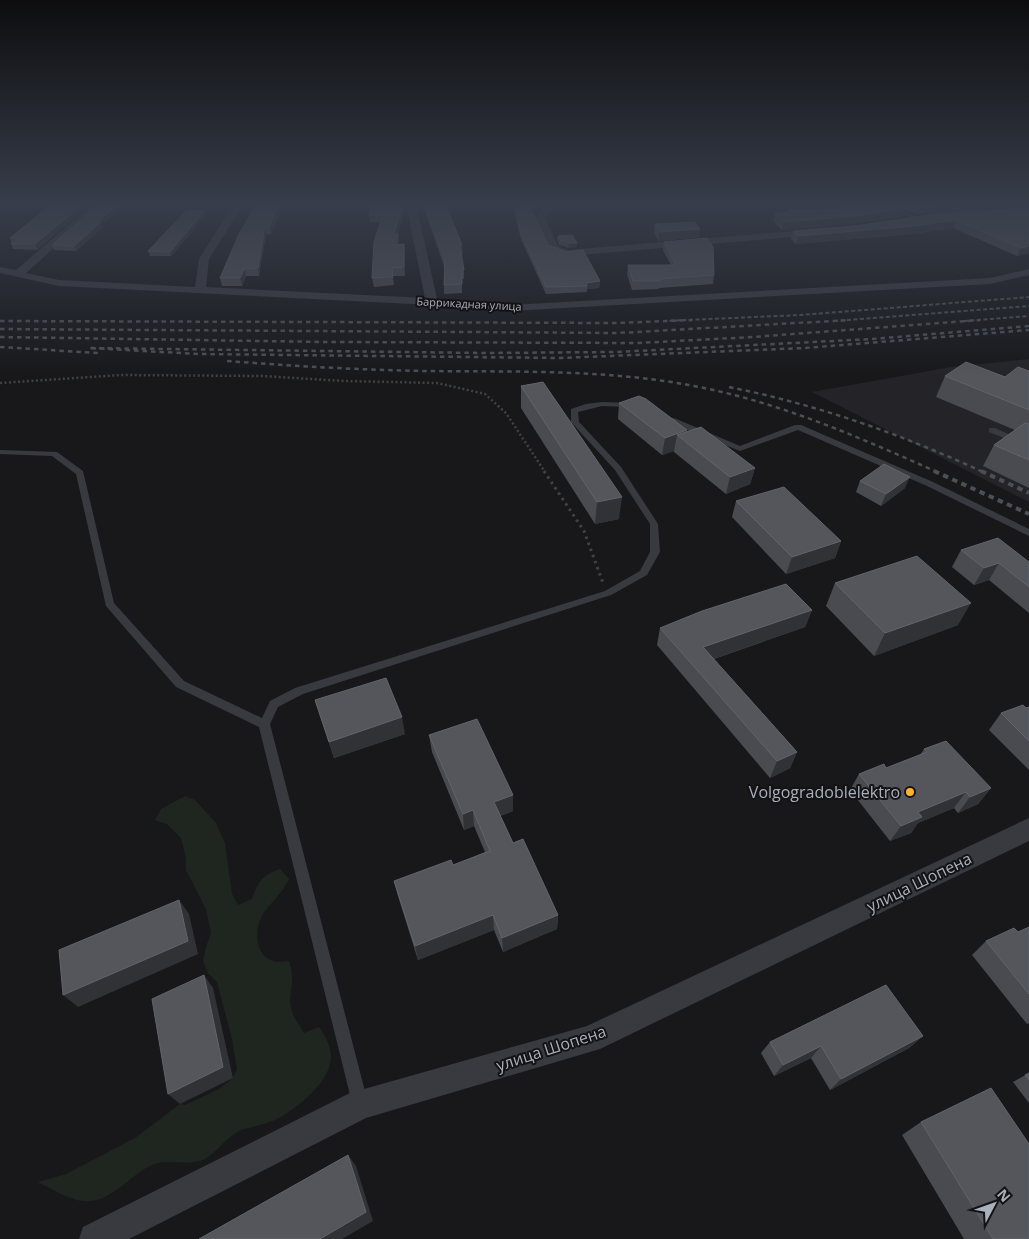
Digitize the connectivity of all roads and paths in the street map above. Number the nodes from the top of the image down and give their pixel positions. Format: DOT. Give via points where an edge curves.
graph roads {
  1 [pos="32,261"];
  2 [pos="204,261"];
  3 [pos="423,261"];
  4 [pos="0,270"];
  5 [pos="1029,272"];
  6 [pos="17,274"];
  7 [pos="200,291"];
  8 [pos="432,302"];
  9 [pos="0,383"];
  10 [pos="642,409"];
  11 [pos="664,417"];
  12 [pos="992,430"];
  13 [pos="1029,446"];
  14 [pos="0,452"];
  15 [pos="1029,533"];
  16 [pos="608,592"];
  17 [pos="264,724"];
  18 [pos="1029,830"];
  19 [pos="360,1104"];
  20 [pos="95,1239"];
  1 -- 6 [label="street"];
  2 -- 7 [label="street"];
  3 -- 8 [label="street"];
  4 -- 6 [label="street, Баррикадная улица"];
  5 -- 8 [label="street, Баррикадная улица" via="990,281 510,308"];
  6 -- 7 [label="street, Баррикадная улица" via="59,283"];
  7 -- 8 [label="street, Баррикадная улица"];
  9 -- 16 [label="path" via="121,375 262,376 437,382 486,394 506,413 584,531"];
  10 -- 16 [label="lane" via="608,402 588,404 574,411 575,422 618,469 654,524 655,552 644,573"];
  11 -- 15 [label="lane" via="740,449 798,427 930,484"];
  12 -- 13 [label="lane"];
  14 -- 17 [label="lane" via="54,454 80,473 109,604 180,684"];
  16 -- 17 [label="lane" via="299,692 274,704"];
  17 -- 19 [label="lane"];
  18 -- 19 [label="street, улица Шопена" via="590,1039"];
  19 -- 20 [label="street, улица Шопена"];
}
